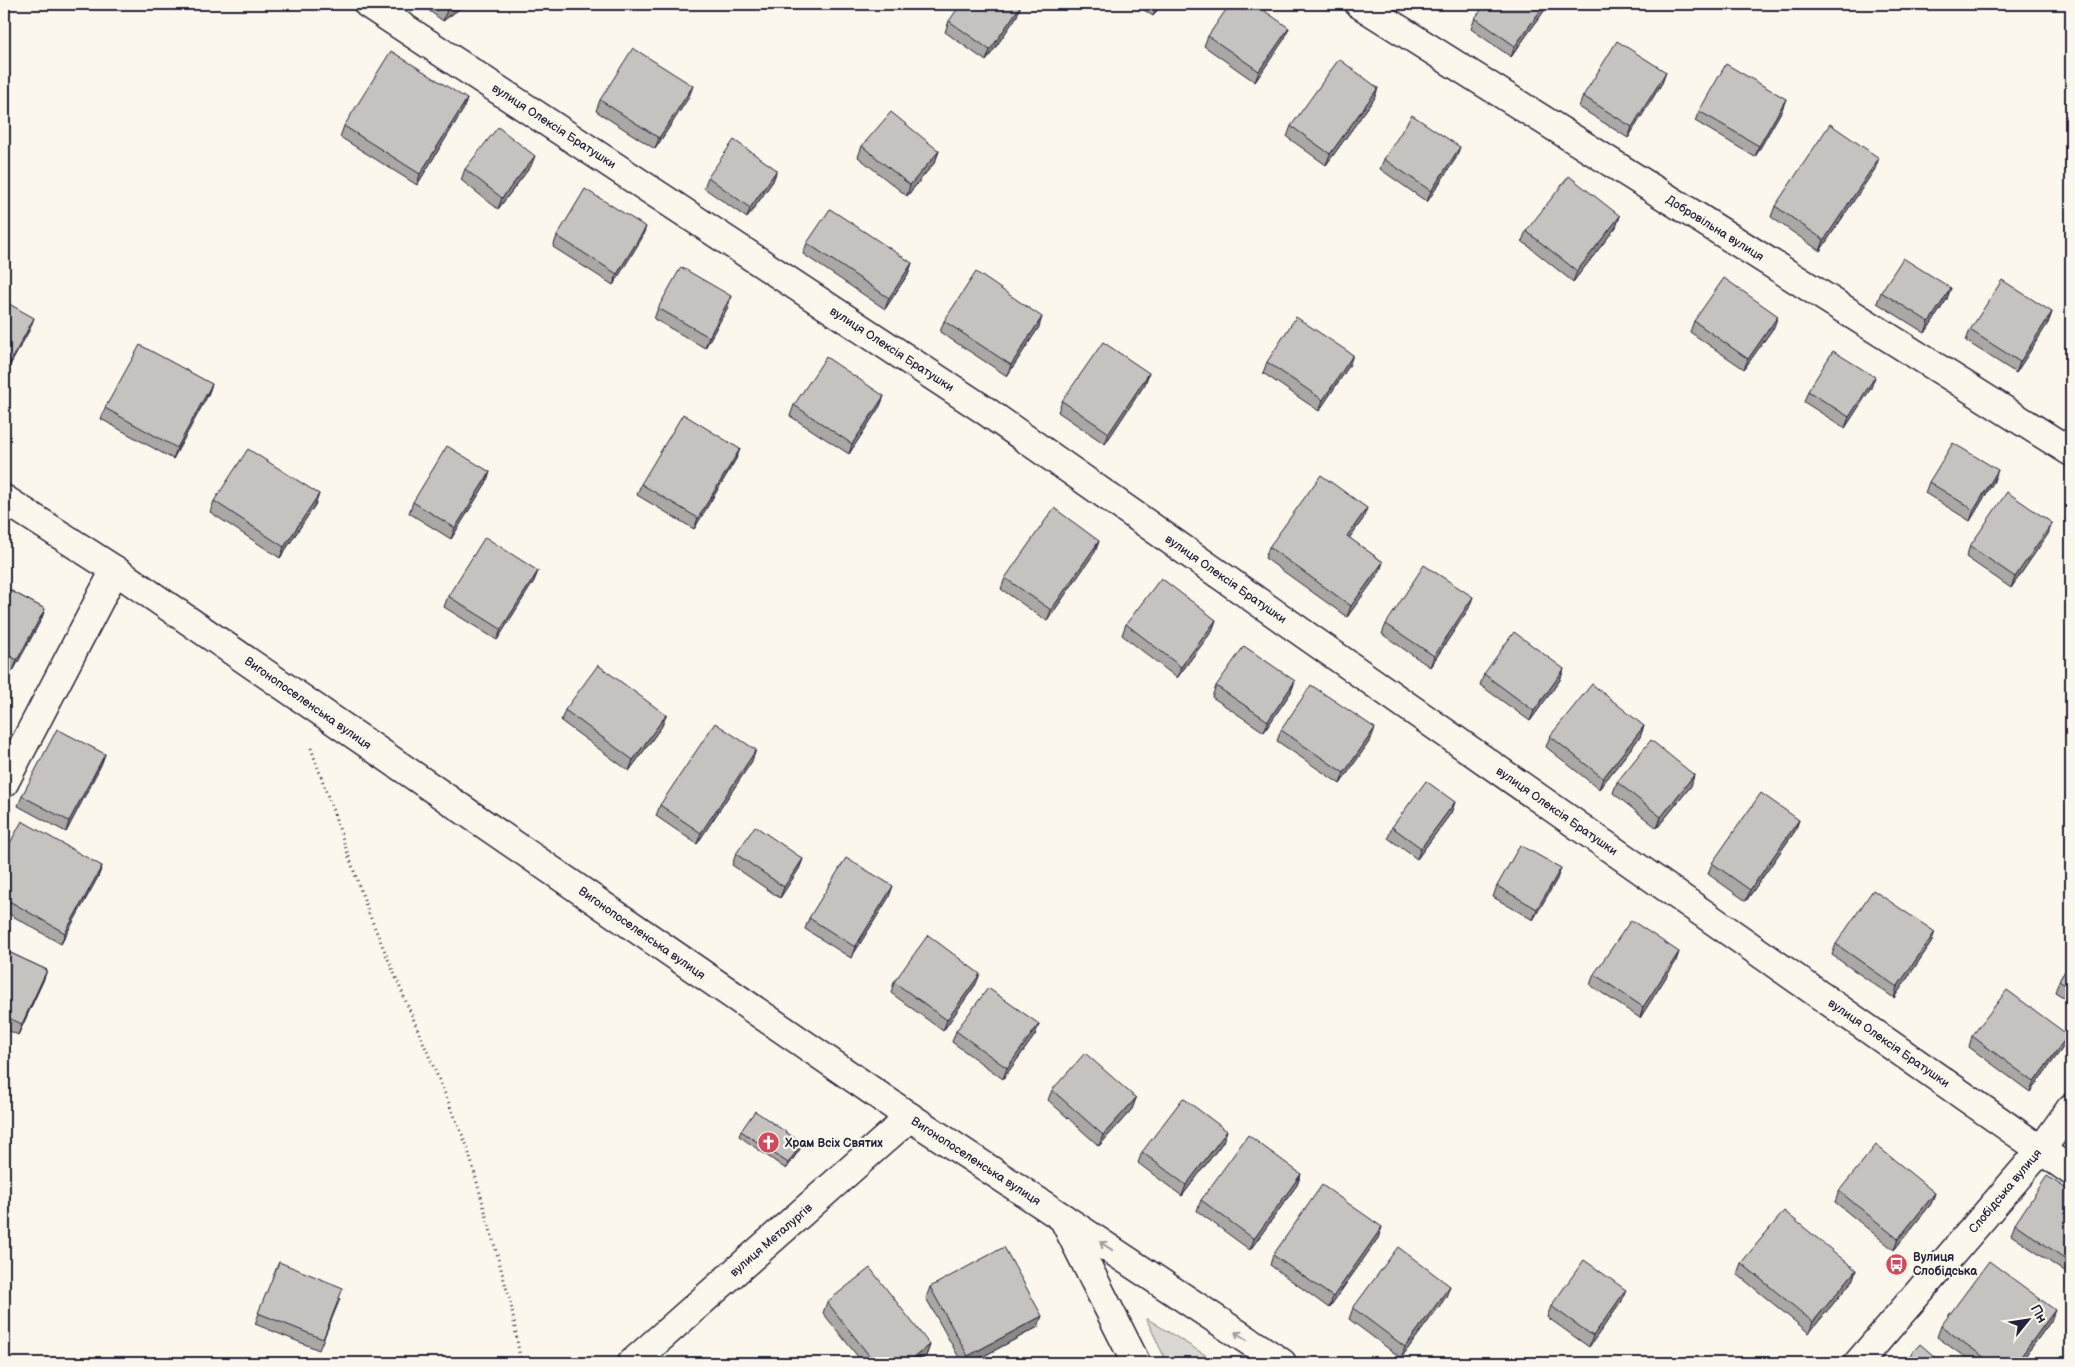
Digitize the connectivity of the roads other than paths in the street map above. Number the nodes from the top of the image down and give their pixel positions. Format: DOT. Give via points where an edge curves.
graph roads {
  1 [pos="368,4"];
  2 [pos="1359,4"];
  3 [pos="2071,452"];
  4 [pos="4,499"];
  5 [pos="115,570"];
  6 [pos="4,783"];
  7 [pos="2071,1108"];
  8 [pos="910,1118"];
  9 [pos="2041,1150"];
  10 [pos="2071,1171"];
  11 [pos="1063,1218"];
  12 [pos="632,1363"];
  13 [pos="1136,1363"];
  14 [pos="1282,1363"];
  15 [pos="1858,1363"];
  1 -- 9 [label="street, вулиця Олексія Братушки" via="984,409"];
  2 -- 3 [label="street, Добровільна вулиця"];
  4 -- 5 [label="street, Вигонопоселенська вулиця"];
  5 -- 6 [label="street"];
  5 -- 8 [label="street, Вигонопоселенська вулиця"];
  7 -- 9 [label="street, Слобідська вулиця"];
  8 -- 11 [label="street, Вигонопоселенська вулиця"];
  8 -- 12 [label="street, вулиця Металургів"];
  9 -- 10 [label="street, вулиця Олексія Братушки"];
  9 -- 15 [label="street, Слобідська вулиця"];
  11 -- 13 [label="street"];
  14 -- 11 [label="street, Вигонопоселенська вулиця, one-way"];
}
